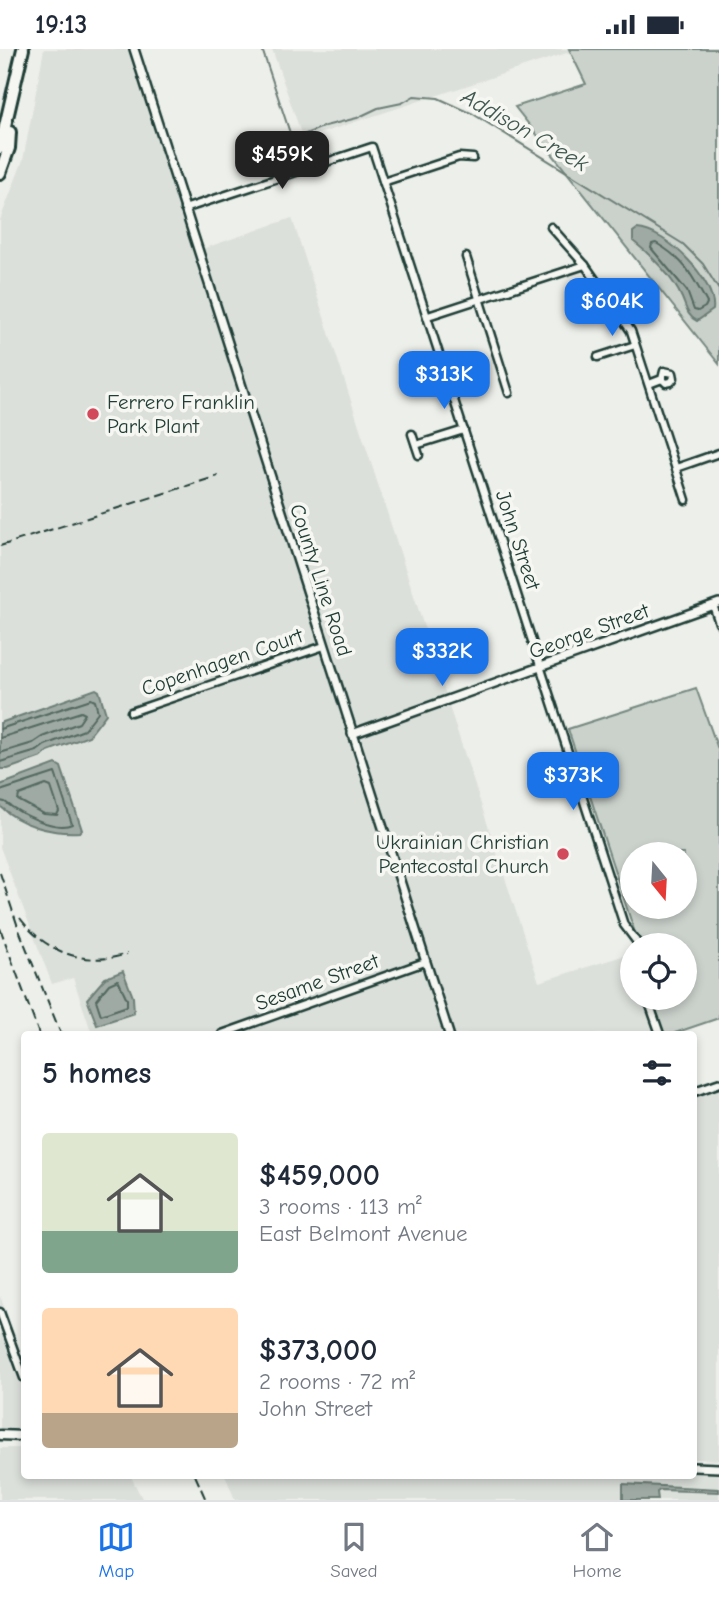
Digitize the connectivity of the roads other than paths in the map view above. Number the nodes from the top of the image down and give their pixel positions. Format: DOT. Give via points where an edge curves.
graph roads {
  1 [pos="23,49"];
  2 [pos="134,49"];
  3 [pos="11,106"];
  4 [pos="0,148"];
  5 [pos="473,158"];
  6 [pos="0,173"];
  7 [pos="383,182"];
  8 [pos="184,209"];
  9 [pos="551,227"];
  10 [pos="466,257"];
  11 [pos="584,265"];
  12 [pos="480,300"];
  13 [pos="428,316"];
  14 [pos="635,345"];
  15 [pos="598,357"];
  16 [pos="662,379"];
  17 [pos="649,384"];
  18 [pos="509,393"];
  19 [pos="464,430"];
  20 [pos="412,434"];
  21 [pos="416,445"];
  22 [pos="719,453"];
  23 [pos="419,455"];
  24 [pos="676,468"];
  25 [pos="686,500"];
  26 [pos="716,604"];
  27 [pos="719,623"];
  28 [pos="324,646"];
  29 [pos="541,668"];
  30 [pos="131,712"];
  31 [pos="352,734"];
  32 [pos="630,933"];
  33 [pos="425,962"];
  34 [pos="652,1010"];
  35 [pos="230,1031"];
  36 [pos="448,1031"];
  37 [pos="659,1031"];
  38 [pos="719,1083"];
  39 [pos="697,1091"];
  40 [pos="0,1312"];
  41 [pos="21,1370"];
  42 [pos="0,1435"];
  43 [pos="21,1436"];
  44 [pos="697,1467"];
  45 [pos="719,1468"];
  1 -- 3 [label="highway"];
  2 -- 8 [label="street, County Line Road"];
  3 -- 4 [label="highway"];
  3 -- 6 [label="highway" via="9,148"];
  5 -- 7 [label="street" via="459,157"];
  7 -- 8 [label="street, John Street" via="372,147"];
  7 -- 13 [label="street, John Street"];
  8 -- 28 [label="street, County Line Road"];
  9 -- 11 [label="street"];
  10 -- 12 [label="street"];
  11 -- 12 [label="street"];
  11 -- 14 [label="street" via="631,331"];
  12 -- 13 [label="street"];
  12 -- 18 [label="street"];
  13 -- 19 [label="street, John Street"];
  14 -- 15 [label="street"];
  14 -- 17 [label="street"];
  16 -- 17 [label="street"];
  17 -- 24 [label="street"];
  19 -- 21 [label="street"];
  19 -- 29 [label="street, John Street"];
  20 -- 21 [label="street"];
  21 -- 23 [label="street"];
  22 -- 24 [label="street"];
  24 -- 25 [label="street"];
  26 -- 27 [label="street"];
  26 -- 29 [label="street, George Street"];
  28 -- 30 [label="street, Copenhagen Court"];
  28 -- 31 [label="street, County Line Road"];
  29 -- 31 [label="street, George Street"];
  29 -- 32 [label="street, John Street"];
  31 -- 33 [label="street, County Line Road"];
  33 -- 35 [label="street, Sesame Street"];
  33 -- 36 [label="street, County Line Road"];
  34 -- 37 [label="street"];
  38 -- 39 [label="street"];
  40 -- 41 [label="street"];
  42 -- 43 [label="main road"];
  44 -- 45 [label="street"];
}
